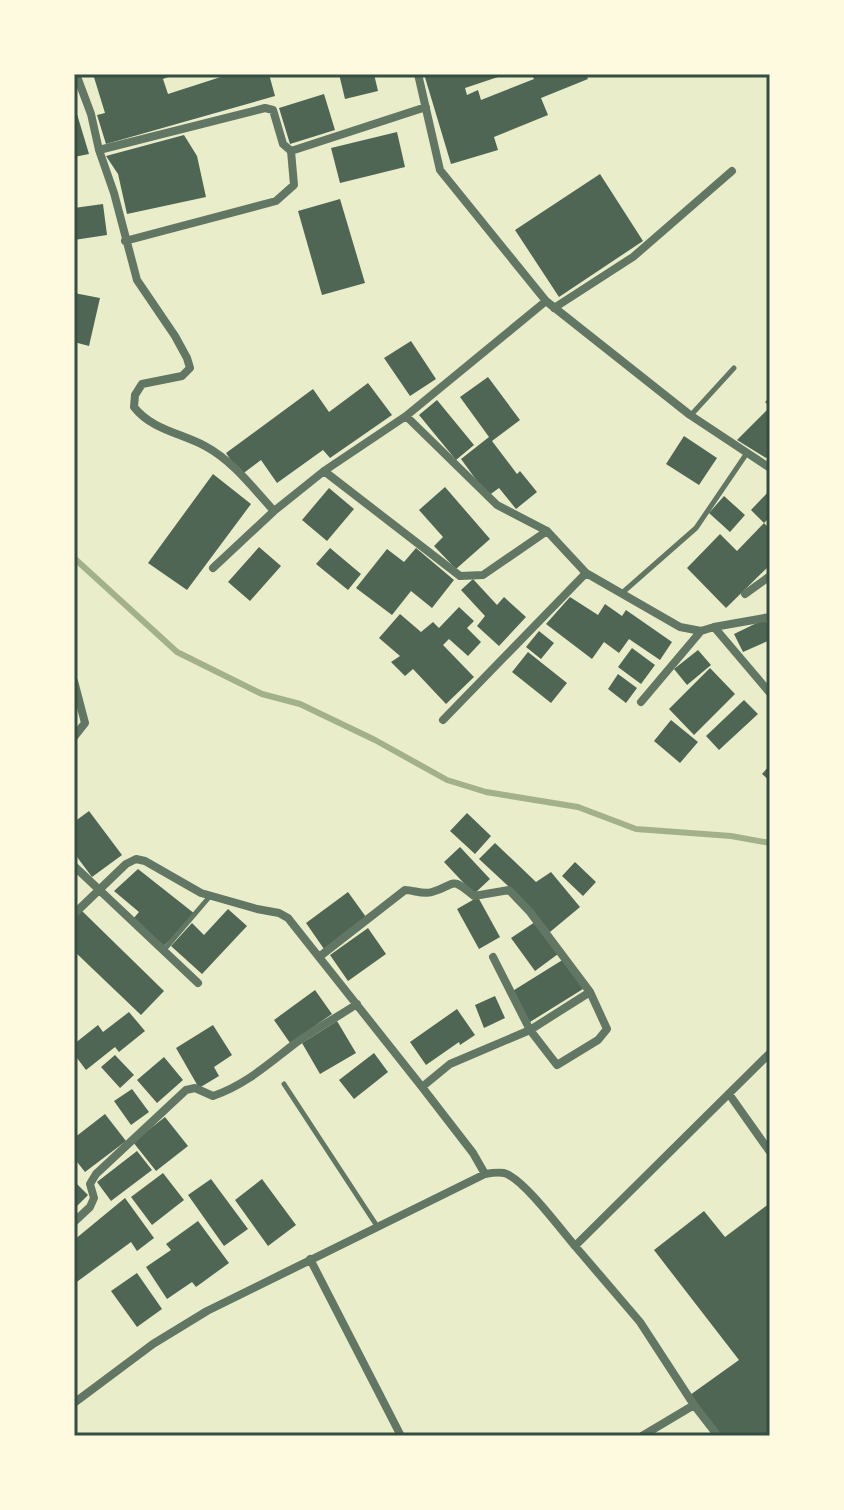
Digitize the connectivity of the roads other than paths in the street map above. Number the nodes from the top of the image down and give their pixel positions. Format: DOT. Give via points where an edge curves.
graph roads {
  1 [pos="76,74"];
  2 [pos="418,74"];
  3 [pos="426,107"];
  4 [pos="99,150"];
  5 [pos="291,151"];
  6 [pos="732,171"];
  7 [pos="125,241"];
  8 [pos="546,301"];
  9 [pos="554,308"];
  10 [pos="734,368"];
  11 [pos="690,415"];
  12 [pos="406,416"];
  13 [pos="747,453"];
  14 [pos="768,464"];
  15 [pos="324,471"];
  16 [pos="274,511"];
  17 [pos="547,531"];
  18 [pos="213,568"];
  19 [pos="586,573"];
  20 [pos="770,576"];
  21 [pos="621,594"];
  22 [pos="745,594"];
  23 [pos="770,617"];
  24 [pos="714,627"];
  25 [pos="701,631"];
  26 [pos="74,681"];
  27 [pos="770,693"];
  28 [pos="641,702"];
  29 [pos="443,720"];
  30 [pos="74,737"];
  31 [pos="74,866"];
  32 [pos="99,891"];
  33 [pos="211,895"];
  34 [pos="74,914"];
  35 [pos="164,951"];
  36 [pos="319,957"];
  37 [pos="493,957"];
  38 [pos="198,983"];
  39 [pos="590,992"];
  40 [pos="357,1004"];
  41 [pos="530,1030"];
  42 [pos="770,1053"];
  43 [pos="284,1084"];
  44 [pos="422,1087"];
  45 [pos="729,1094"];
  46 [pos="770,1152"];
  47 [pos="485,1174"];
  48 [pos="74,1222"];
  49 [pos="377,1226"];
  50 [pos="575,1246"];
  51 [pos="310,1259"];
  52 [pos="74,1403"];
  53 [pos="694,1405"];
  54 [pos="401,1436"];
  55 [pos="642,1436"];
  56 [pos="718,1436"];
  1 -- 4 [label="street"];
  2 -- 3 [label="street"];
  3 -- 5 [label="street"];
  3 -- 8 [label="street" via="440,170"];
  4 -- 5 [label="street" via="265,108 273,110 283,144"];
  4 -- 7 [label="street"];
  5 -- 7 [label="street" via="294,185 276,201"];
  6 -- 9 [label="street" via="633,257"];
  7 -- 16 [label="street" via="137,280 190,368 182,376 142,384 134,407 143,418 226,459"];
  8 -- 9 [label="street"];
  8 -- 12 [label="street"];
  9 -- 11 [label="street"];
  10 -- 11 [label="lane"];
  11 -- 13 [label="street"];
  12 -- 15 [label="street"];
  12 -- 17 [label="street" via="497,505"];
  13 -- 14 [label="street"];
  13 -- 21 [label="lane" via="696,528"];
  15 -- 16 [label="street"];
  15 -- 17 [label="street" via="460,576 483,575"];
  16 -- 18 [label="street"];
  17 -- 19 [label="street"];
  19 -- 21 [label="street"];
  19 -- 29 [label="street"];
  20 -- 22 [label="street"];
  21 -- 25 [label="street" via="680,627"];
  23 -- 24 [label="street"];
  24 -- 25 [label="street"];
  24 -- 27 [label="street"];
  25 -- 28 [label="street"];
  26 -- 30 [label="street" via="85,723"];
  31 -- 32 [label="street"];
  32 -- 33 [label="street" via="136,859"];
  32 -- 34 [label="street"];
  32 -- 35 [label="street"];
  33 -- 35 [label="lane"];
  33 -- 36 [label="street" via="288,918"];
  35 -- 38 [label="street"];
  36 -- 39 [label="street" via="405,890 433,892 458,883 474,896 509,890"];
  36 -- 40 [label="street"];
  37 -- 41 [label="street"];
  39 -- 41 [label="street"];
  39 -- 41 [label="street" via="607,1029 598,1040 557,1065"];
  40 -- 44 [label="street"];
  40 -- 48 [label="street" via="232,1089 213,1096 186,1090 96,1174 90,1184 90,1207"];
  41 -- 44 [label="street" via="450,1064"];
  42 -- 45 [label="street"];
  43 -- 49 [label="lane"];
  44 -- 47 [label="street"];
  45 -- 46 [label="street"];
  45 -- 50 [label="street"];
  47 -- 49 [label="street"];
  47 -- 50 [label="street" via="507,1173 516,1180"];
  49 -- 51 [label="street"];
  50 -- 53 [label="street" via="640,1322"];
  51 -- 52 [label="street" via="207,1311"];
  51 -- 54 [label="street"];
  53 -- 55 [label="street"];
  53 -- 56 [label="street"];
}
